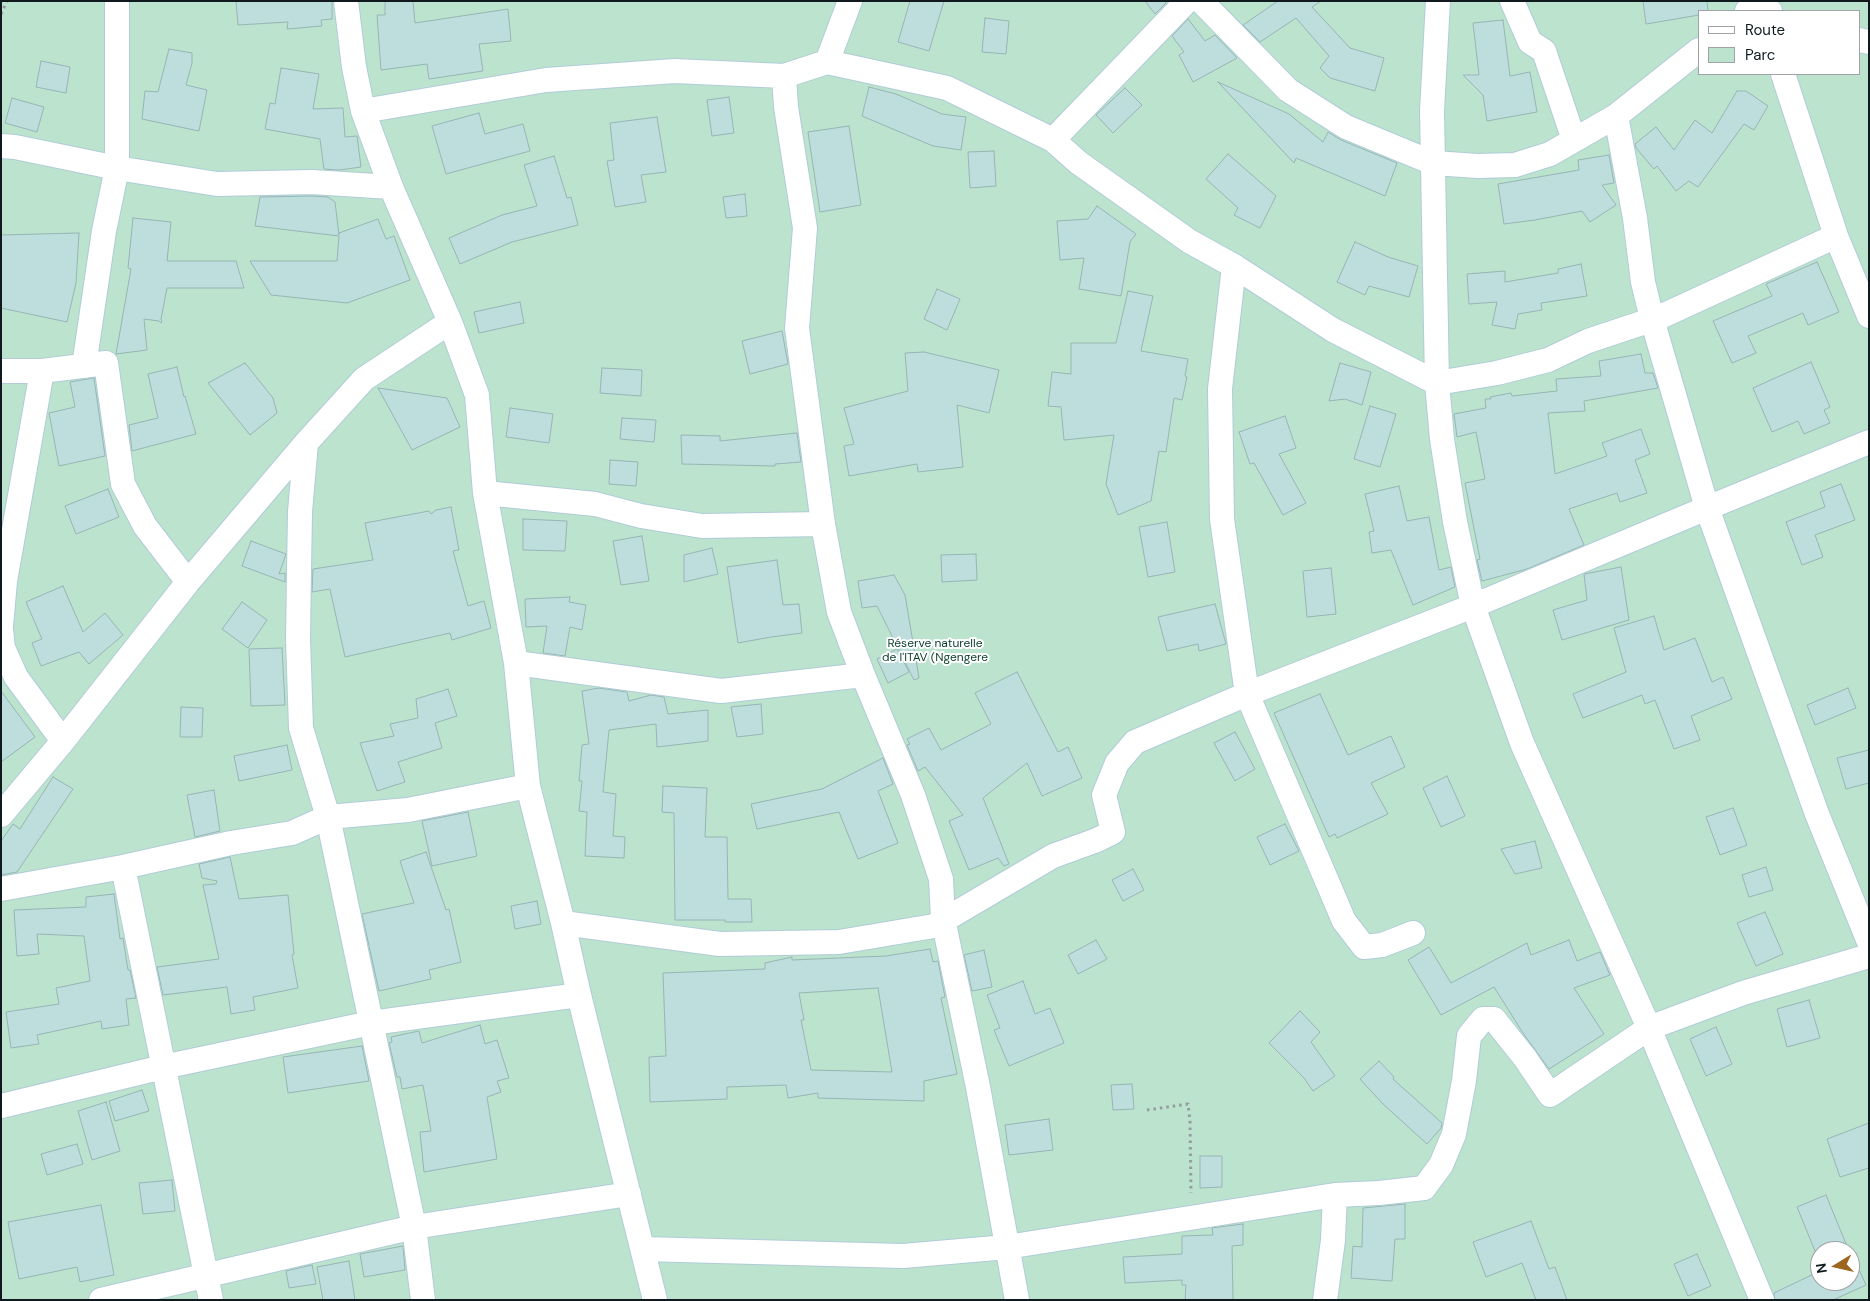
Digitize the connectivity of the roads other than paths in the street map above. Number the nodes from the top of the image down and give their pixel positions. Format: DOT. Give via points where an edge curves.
graph roads {
  1 [pos="117,1"];
  2 [pos="346,1"];
  3 [pos="850,1"];
  4 [pos="1187,1"];
  5 [pos="1201,1"];
  6 [pos="1438,1"];
  7 [pos="1512,1"];
  8 [pos="1759,1"];
  9 [pos="1748,10"];
  10 [pos="1769,10"];
  11 [pos="1698,51"];
  12 [pos="827,62"];
  13 [pos="1784,75"];
  14 [pos="784,76"];
  15 [pos="364,111"];
  16 [pos="1616,116"];
  17 [pos="1053,140"];
  18 [pos="1574,140"];
  19 [pos="1,146"];
  20 [pos="1433,163"];
  21 [pos="117,168"];
  22 [pos="391,187"];
  23 [pos="1836,236"];
  24 [pos="1234,266"];
  25 [pos="1869,316"];
  26 [pos="1652,319"];
  27 [pos="450,322"];
  28 [pos="84,366"];
  29 [pos="1,371"];
  30 [pos="42,371"];
  31 [pos="1437,383"];
  32 [pos="1869,442"];
  33 [pos="306,443"];
  34 [pos="485,493"];
  35 [pos="1707,508"];
  36 [pos="823,524"];
  37 [pos="188,582"];
  38 [pos="1473,606"];
  39 [pos="1,627"];
  40 [pos="516,663"];
  41 [pos="863,675"];
  42 [pos="1247,694"];
  43 [pos="63,741"];
  44 [pos="528,786"];
  45 [pos="1,815"];
  46 [pos="328,817"];
  47 [pos="123,867"];
  48 [pos="1,889"];
  49 [pos="943,919"];
  50 [pos="563,923"];
  51 [pos="1866,929"];
  52 [pos="1413,933"];
  53 [pos="1869,956"];
  54 [pos="579,995"];
  55 [pos="371,1023"];
  56 [pos="1649,1028"];
  57 [pos="163,1067"];
  58 [pos="1,1106"];
  59 [pos="629,1194"];
  60 [pos="1335,1195"];
  61 [pos="414,1228"];
  62 [pos="1007,1247"];
  63 [pos="643,1249"];
  64 [pos="205,1276"];
  65 [pos="101,1300"];
  66 [pos="211,1300"];
  67 [pos="423,1300"];
  68 [pos="655,1300"];
  69 [pos="1017,1300"];
  70 [pos="1325,1300"];
  71 [pos="1762,1300"];
  1 -- 21 [label="street"];
  2 -- 15 [label="street" via="354,67"];
  3 -- 12 [label="street"];
  4 -- 17 [label="street"];
  5 -- 20 [label="street" via="1288,90 1346,127"];
  6 -- 20 [label="street" via="1432,111"];
  7 -- 18 [label="street" via="1530,42 1544,51"];
  8 -- 9 [label="street"];
  8 -- 10 [label="street"];
  11 -- 16 [label="street"];
  12 -- 14 [label="street"];
  12 -- 17 [label="street" via="947,88"];
  13 -- 23 [label="street"];
  14 -- 15 [label="street" via="675,71 546,80"];
  14 -- 36 [label="street" via="806,228 797,328"];
  15 -- 22 [label="street"];
  16 -- 18 [label="street"];
  16 -- 26 [label="street"];
  17 -- 24 [label="street" via="1078,163 1189,241"];
  18 -- 20 [label="street" via="1550,154 1515,165"];
  19 -- 21 [label="street"];
  20 -- 31 [label="street"];
  21 -- 22 [label="street" via="217,184 312,182"];
  21 -- 28 [label="street"];
  22 -- 27 [label="street"];
  23 -- 25 [label="street"];
  23 -- 26 [label="street"];
  24 -- 31 [label="street" via="1333,330"];
  24 -- 42 [label="street" via="1220,389 1222,519"];
  26 -- 31 [label="street" via="1588,341 1548,360"];
  26 -- 35 [label="street"];
  27 -- 33 [label="street" via="364,379"];
  27 -- 34 [label="street" via="477,395"];
  28 -- 30 [label="street"];
  28 -- 37 [label="street" via="106,363 123,484 146,526"];
  29 -- 30 [label="street"];
  30 -- 39 [label="street" via="5,581"];
  31 -- 38 [label="street" via="1442,439"];
  32 -- 35 [label="street"];
  33 -- 37 [label="street"];
  33 -- 46 [label="street" via="300,512 298,639 301,728"];
  34 -- 36 [label="street" via="596,504 641,516 702,526"];
  34 -- 40 [label="street"];
  35 -- 38 [label="street"];
  35 -- 51 [label="street" via="1817,814"];
  36 -- 41 [label="street" via="839,612"];
  37 -- 43 [label="street"];
  38 -- 42 [label="street"];
  38 -- 56 [label="street" via="1522,743"];
  39 -- 43 [label="street" via="3,648 16,677"];
  40 -- 41 [label="street" via="721,691"];
  40 -- 44 [label="street"];
  41 -- 49 [label="street" via="913,795 941,879"];
  42 -- 49 [label="street" via="1135,742 1117,763 1104,795 1113,832 1053,856"];
  42 -- 52 [label="street" via="1344,922 1364,947 1382,945"];
  43 -- 45 [label="street"];
  44 -- 46 [label="street" via="408,810"];
  44 -- 50 [label="street"];
  46 -- 47 [label="street" via="292,833"];
  46 -- 55 [label="street"];
  47 -- 48 [label="street"];
  47 -- 57 [label="street"];
  49 -- 50 [label="street" via="934,926 839,942 720,944"];
  49 -- 62 [label="street"];
  50 -- 54 [label="street"];
  53 -- 56 [label="street" via="1743,993"];
  54 -- 55 [label="street"];
  54 -- 59 [label="street"];
  55 -- 57 [label="street"];
  55 -- 61 [label="street"];
  56 -- 60 [label="street" via="1550,1095 1494,1019 1483,1020 1469,1036 1454,1134 1441,1165 1424,1188"];
  56 -- 71 [label="street"];
  57 -- 58 [label="street"];
  57 -- 64 [label="street"];
  59 -- 61 [label="street"];
  59 -- 63 [label="street"];
  60 -- 62 [label="street"];
  60 -- 70 [label="street" via="1334,1240"];
  61 -- 64 [label="street"];
  61 -- 67 [label="street"];
  62 -- 63 [label="street" via="903,1256"];
  62 -- 69 [label="street"];
  63 -- 68 [label="street"];
  64 -- 65 [label="street"];
  64 -- 66 [label="street"];
}
